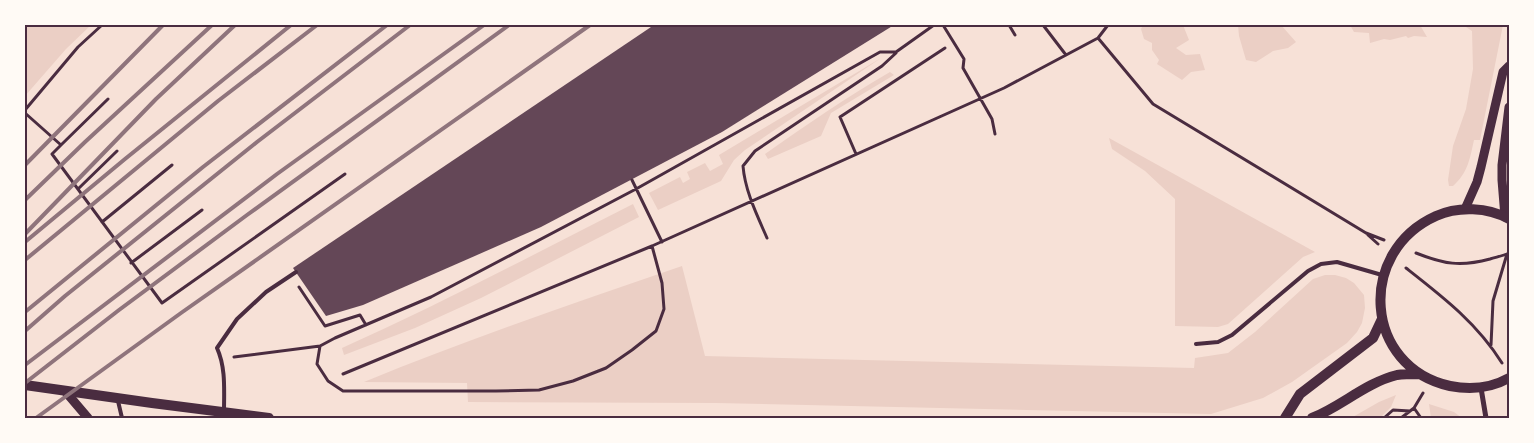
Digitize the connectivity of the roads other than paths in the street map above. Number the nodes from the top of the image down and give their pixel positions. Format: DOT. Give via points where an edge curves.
graph roads {
  1 [pos="1509,66"];
  2 [pos="1509,107"];
  3 [pos="1465,209"];
  4 [pos="1507,218"];
  5 [pos="296,272"];
  6 [pos="1382,275"];
  7 [pos="1382,319"];
  8 [pos="1196,344"];
  9 [pos="1420,374"];
  10 [pos="1509,378"];
  11 [pos="25,385"];
  12 [pos="1481,388"];
  13 [pos="64,391"];
  14 [pos="118,399"];
  15 [pos="224,413"];
  16 [pos="88,418"];
  17 [pos="122,418"];
  18 [pos="269,418"];
  19 [pos="1285,418"];
  20 [pos="1313,418"];
  21 [pos="1486,418"];
  1 -- 3 [label="street" via="1503,72 1477,182"];
  2 -- 4 [label="street" via="1502,180"];
  3 -- 4 [label="main road"];
  3 -- 6 [label="main road" via="1442,213 1422,222 1391,254"];
  5 -- 15 [label="lane" via="266,292 237,319 217,348 224,379"];
  6 -- 7 [label="main road" via="1379,297"];
  6 -- 8 [label="lane" via="1337,262 1321,264 1308,271 1232,335 1218,342"];
  7 -- 9 [label="main road" via="1390,340 1403,359"];
  7 -- 19 [label="main road" via="1373,338 1300,394"];
  9 -- 12 [label="main road" via="1439,384"];
  9 -- 20 [label="main road" via="1386,378"];
  10 -- 12 [label="main road"];
  11 -- 13 [label="main road"];
  12 -- 21 [label="street"];
  13 -- 14 [label="main road"];
  13 -- 16 [label="street"];
  14 -- 15 [label="main road"];
  14 -- 17 [label="lane"];
  15 -- 18 [label="main road"];
}
